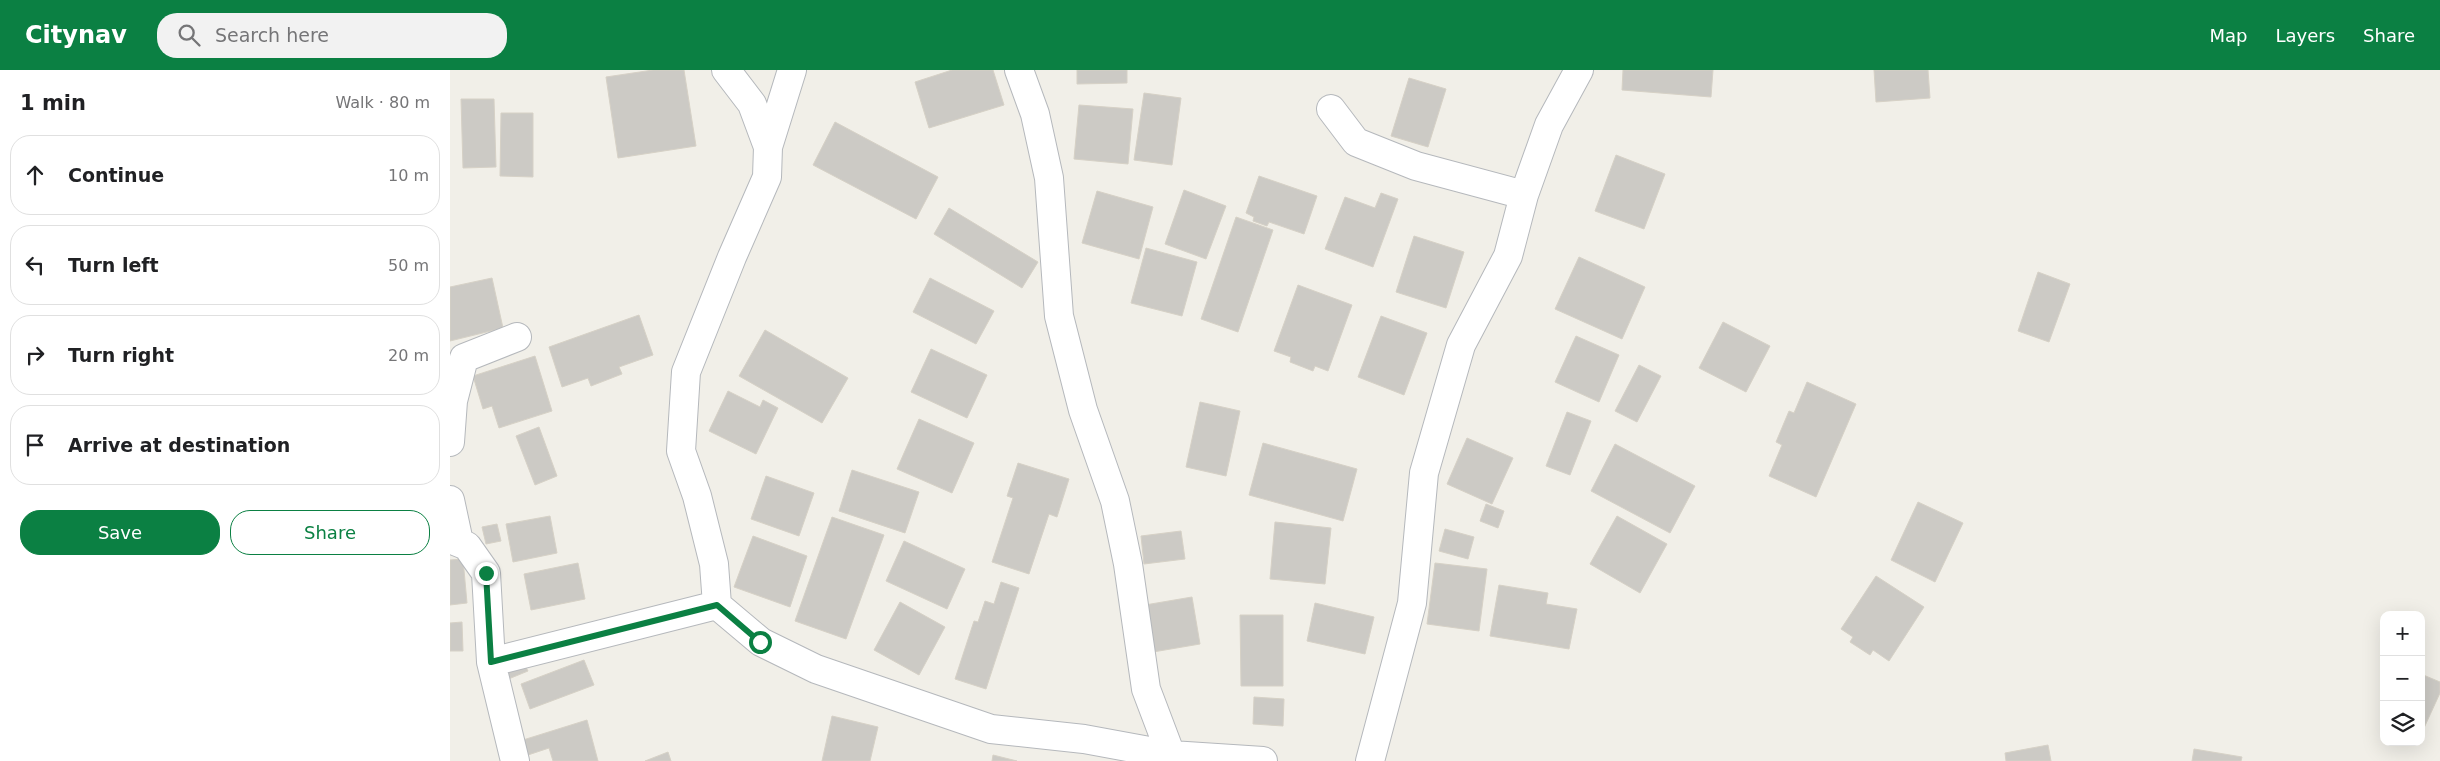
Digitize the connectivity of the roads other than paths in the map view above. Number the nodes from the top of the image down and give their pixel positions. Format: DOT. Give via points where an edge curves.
graph roads {
  1 [pos="726,70"];
  2 [pos="792,70"];
  3 [pos="1019,70"];
  4 [pos="1579,70"];
  5 [pos="1330,109"];
  6 [pos="768,147"];
  7 [pos="1524,196"];
  8 [pos="517,337"];
  9 [pos="450,442"];
  10 [pos="450,500"];
  11 [pos="454,541"];
  12 [pos="717,605"];
  13 [pos="491,662"];
  14 [pos="1171,755"];
  15 [pos="515,761"];
  16 [pos="1263,761"];
  17 [pos="1370,761"];
  1 -- 6 [label="street" via="752,104"];
  2 -- 6 [label="street"];
  3 -- 14 [label="street" via="1035,114 1049,178 1059,316 1083,410 1115,500 1146,689"];
  4 -- 7 [label="street" via="1549,126"];
  5 -- 7 [label="street" via="1356,142 1416,166"];
  6 -- 12 [label="street" via="767,178 686,372 681,451 697,496 714,564"];
  7 -- 17 [label="street" via="1508,256 1461,345 1424,473 1412,603"];
  8 -- 9 [label="street" via="464,358 453,401"];
  10 -- 11 [label="street"];
  11 -- 13 [label="street" via="467,546 486,573"];
  12 -- 13 [label="street"];
  12 -- 14 [label="street" via="760,642 816,669 991,729 1084,739"];
  13 -- 15 [label="street"];
  14 -- 16 [label="street"];
}
